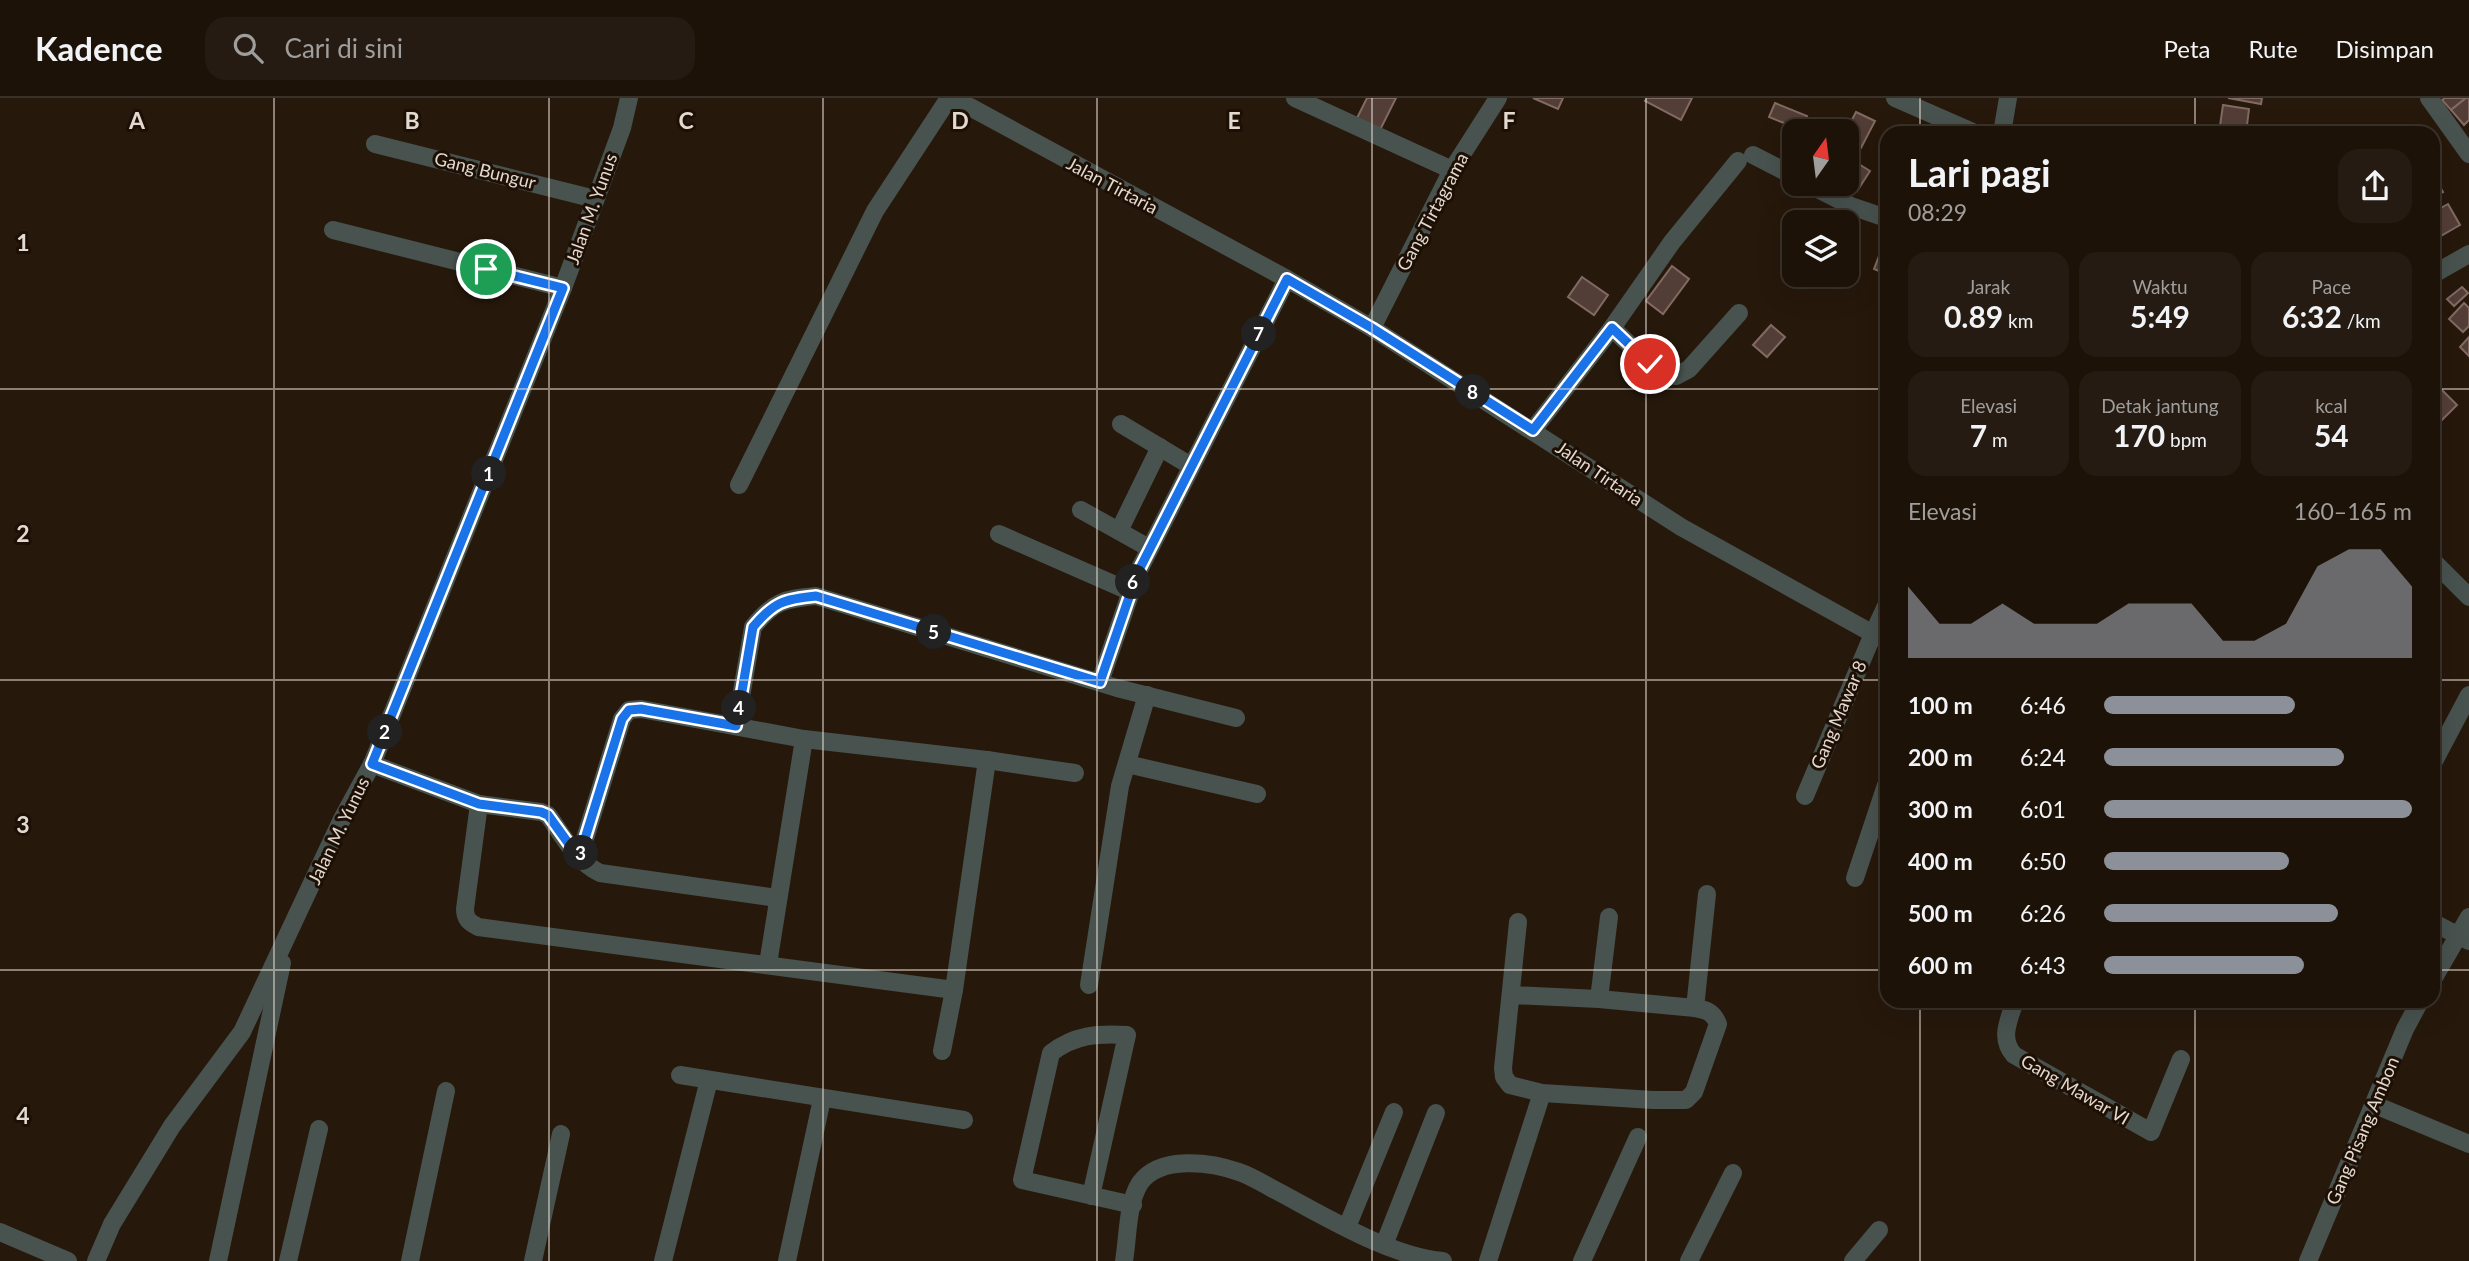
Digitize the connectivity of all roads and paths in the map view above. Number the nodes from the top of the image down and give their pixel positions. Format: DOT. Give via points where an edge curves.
graph roads {
  1 [pos="629,98"];
  2 [pos="949,98"];
  3 [pos="1295,98"];
  4 [pos="1498,98"];
  5 [pos="1895,98"];
  6 [pos="2008,98"];
  7 [pos="2429,98"];
  8 [pos="1959,126"];
  9 [pos="2003,126"];
  10 [pos="375,144"];
  11 [pos="2467,144"];
  12 [pos="1452,170"];
  13 [pos="1782,172"];
  14 [pos="1831,196"];
  15 [pos="596,199"];
  16 [pos="1880,216"];
  17 [pos="334,230"];
  18 [pos="2469,254"];
  19 [pos="2440,270"];
  20 [pos="1287,279"];
  21 [pos="563,288"];
  22 [pos="1739,313"];
  23 [pos="1372,328"];
  24 [pos="1612,328"];
  25 [pos="1121,424"];
  26 [pos="1533,430"];
  27 [pos="1160,447"];
  28 [pos="1191,466"];
  29 [pos="739,485"];
  30 [pos="1081,510"];
  31 [pos="1119,531"];
  32 [pos="999,534"];
  33 [pos="1149,548"];
  34 [pos="2440,567"];
  35 [pos="1129,591"];
  36 [pos="2469,597"];
  37 [pos="1880,637"];
  38 [pos="1100,682"];
  39 [pos="1146,695"];
  40 [pos="2469,695"];
  41 [pos="1236,718"];
  42 [pos="736,726"];
  43 [pos="804,740"];
  44 [pos="2440,750"];
  45 [pos="987,760"];
  46 [pos="372,764"];
  47 [pos="1127,764"];
  48 [pos="1075,773"];
  49 [pos="1256,794"];
  50 [pos="1805,796"];
  51 [pos="1880,803"];
  52 [pos="479,804"];
  53 [pos="579,858"];
  54 [pos="1855,878"];
  55 [pos="1707,894"];
  56 [pos="777,898"];
  57 [pos="1609,917"];
  58 [pos="2469,917"];
  59 [pos="1518,922"];
  60 [pos="2440,926"];
  61 [pos="289,936"];
  62 [pos="2464,939"];
  63 [pos="768,964"];
  64 [pos="2440,970"];
  65 [pos="1089,985"];
  66 [pos="954,990"];
  67 [pos="1511,995"];
  68 [pos="1600,999"];
  69 [pos="1695,1008"];
  70 [pos="2013,1008"];
  71 [pos="2416,1008"];
  72 [pos="942,1051"];
  73 [pos="2181,1059"];
  74 [pos="680,1075"];
  75 [pos="709,1080"];
  76 [pos="446,1091"];
  77 [pos="1542,1093"];
  78 [pos="822,1099"];
  79 [pos="2375,1105"];
  80 [pos="1394,1112"];
  81 [pos="1436,1113"];
  82 [pos="964,1120"];
  83 [pos="319,1129"];
  84 [pos="561,1134"];
  85 [pos="1638,1136"];
  86 [pos="2469,1144"];
  87 [pos="1732,1173"];
  88 [pos="1091,1196"];
  89 [pos="1132,1205"];
  90 [pos="1347,1227"];
  91 [pos="1879,1230"];
  92 [pos="0,1232"];
  93 [pos="1384,1245"];
  94 [pos="68,1261"];
  95 [pos="96,1261"];
  96 [pos="218,1261"];
  97 [pos="288,1261"];
  98 [pos="410,1261"];
  99 [pos="533,1261"];
  100 [pos="663,1261"];
  101 [pos="787,1261"];
  102 [pos="1124,1261"];
  103 [pos="1443,1261"];
  104 [pos="1488,1261"];
  105 [pos="1583,1261"];
  106 [pos="1689,1261"];
  107 [pos="1853,1261"];
  108 [pos="2308,1261"];
  1 -- 15 [label="street, Jalan M. Yunus"];
  2 -- 20 [label="street, Jalan Tirtaria"];
  2 -- 29 [label="street" via="875,211"];
  3 -- 12 [label="street"];
  4 -- 12 [label="street, Gang Tirtagrama"];
  5 -- 8 [label="street"];
  6 -- 9 [label="street"];
  7 -- 11 [label="street"];
  10 -- 15 [label="street, Gang Bungur"];
  12 -- 23 [label="street, Gang Tirtagrama"];
  13 -- 24 [label="street" via="1746,158 1721,179"];
  14 -- 16 [label="street"];
  15 -- 21 [label="street, Jalan M. Yunus"];
  17 -- 21 [label="street"];
  18 -- 19 [label="street"];
  20 -- 23 [label="street, Jalan Tirtaria"];
  20 -- 28 [label="street"];
  21 -- 46 [label="street, Jalan M. Yunus"];
  22 -- 24 [label="street" via="1689,369 1676,376 1650,364"];
  23 -- 26 [label="street, Jalan Tirtaria"];
  24 -- 26 [label="street"];
  25 -- 27 [label="street"];
  26 -- 37 [label="street, Jalan Tirtaria" via="1681,527"];
  27 -- 28 [label="street"];
  27 -- 31 [label="street"];
  28 -- 33 [label="street"];
  30 -- 31 [label="street"];
  31 -- 33 [label="street"];
  32 -- 35 [label="street"];
  33 -- 35 [label="street"];
  34 -- 36 [label="street"];
  35 -- 38 [label="street"];
  37 -- 50 [label="street, Gang Mawar 8"];
  38 -- 39 [label="street"];
  38 -- 42 [label="street" via="816,596 786,599 753,627"];
  39 -- 41 [label="street"];
  39 -- 47 [label="street"];
  40 -- 44 [label="street"];
  42 -- 43 [label="street"];
  42 -- 53 [label="street" via="629,710 622,719"];
  43 -- 45 [label="street"];
  43 -- 56 [label="street"];
  45 -- 48 [label="street"];
  45 -- 66 [label="street"];
  46 -- 52 [label="street"];
  46 -- 61 [label="street, Jalan M. Yunus" via="342,818"];
  47 -- 49 [label="street"];
  47 -- 65 [label="street"];
  51 -- 54 [label="street"];
  52 -- 53 [label="street" via="548,815"];
  52 -- 63 [label="street" via="465,909 465,917 478,927"];
  53 -- 56 [label="street" via="600,873"];
  55 -- 69 [label="street"];
  56 -- 63 [label="street"];
  57 -- 68 [label="street"];
  58 -- 62 [label="street"];
  59 -- 67 [label="street"];
  60 -- 62 [label="street"];
  61 -- 95 [label="street, Jalan M. Yunus" via="242,1032 173,1126 112,1224"];
  61 -- 96 [label="street"];
  62 -- 64 [label="street"];
  63 -- 66 [label="street"];
  66 -- 72 [label="street"];
  67 -- 68 [label="street"];
  67 -- 77 [label="street" via="1504,1077 1510,1085"];
  68 -- 69 [label="street"];
  69 -- 77 [label="street" via="1714,1015 1718,1024 1694,1092 1686,1100"];
  70 -- 73 [label="street, Gang Mawar VI" via="2005,1039 2014,1055 2151,1132"];
  71 -- 79 [label="street, Gang Pisang Ambon"];
  74 -- 75 [label="street"];
  75 -- 78 [label="street"];
  75 -- 100 [label="street"];
  76 -- 98 [label="street"];
  77 -- 104 [label="street"];
  78 -- 82 [label="street"];
  78 -- 101 [label="street"];
  79 -- 86 [label="street"];
  79 -- 108 [label="street, Gang Pisang Ambon"];
  80 -- 90 [label="street"];
  81 -- 93 [label="street"];
  83 -- 97 [label="street"];
  84 -- 99 [label="street"];
  85 -- 105 [label="street"];
  87 -- 106 [label="street"];
  88 -- 88 [label="street" via="1022,1180 1047,1064 1051,1053 1070,1041 1096,1034 1127,1035"];
  88 -- 89 [label="street"];
  89 -- 90 [label="street" via="1139,1185 1151,1171 1186,1161 1239,1172"];
  89 -- 102 [label="street"];
  90 -- 93 [label="street"];
  91 -- 107 [label="street"];
  92 -- 94 [label="street"];
  93 -- 103 [label="street"];
}
